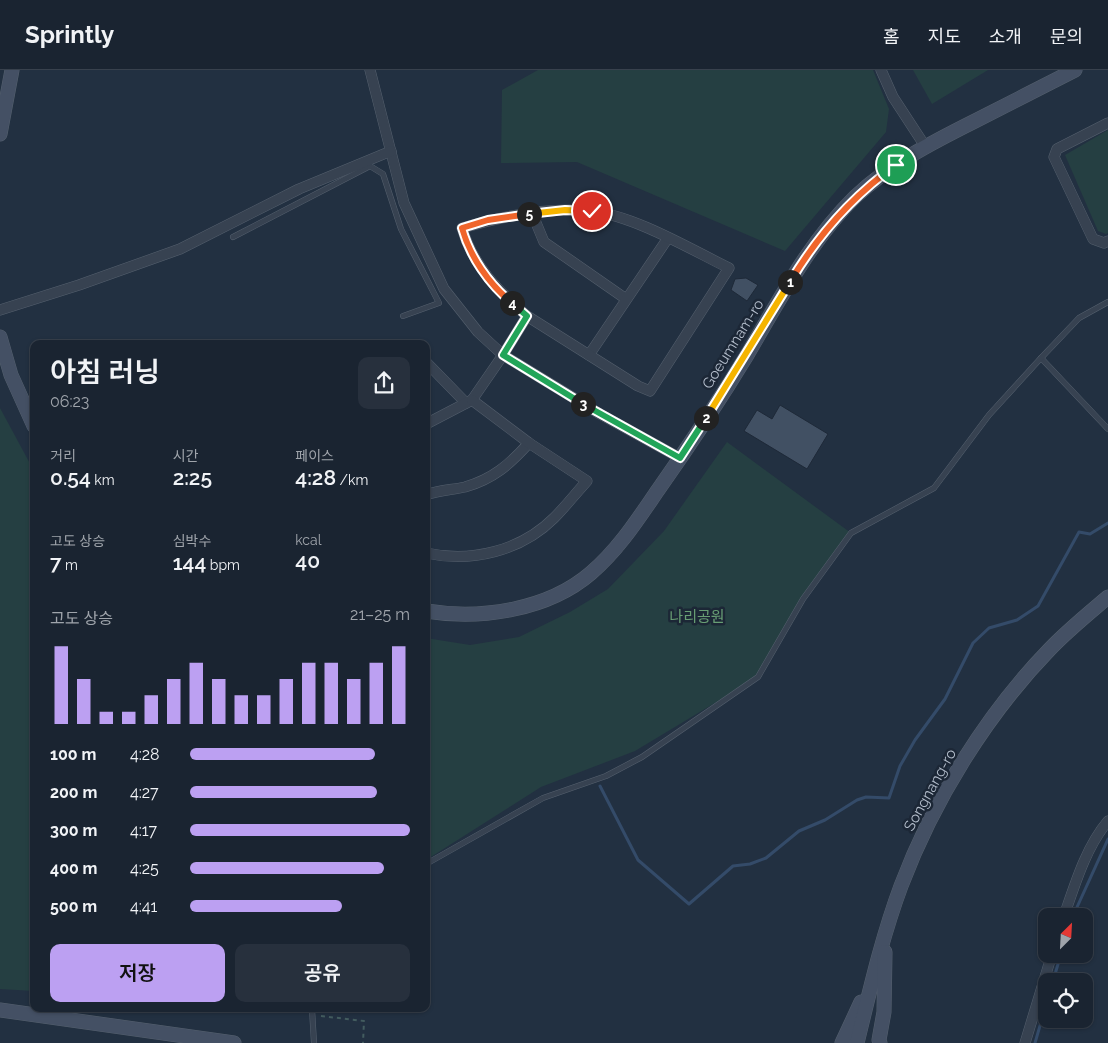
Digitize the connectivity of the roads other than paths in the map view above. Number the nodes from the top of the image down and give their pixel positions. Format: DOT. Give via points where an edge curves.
graph roads {
  1 [pos="12,70"];
  2 [pos="370,70"];
  3 [pos="881,70"];
  4 [pos="1075,70"];
  5 [pos="1108,123"];
  6 [pos="0,134"];
  7 [pos="925,146"];
  8 [pos="390,151"];
  9 [pos="532,213"];
  10 [pos="233,237"];
  11 [pos="668,238"];
  12 [pos="1108,241"];
  13 [pos="626,299"];
  14 [pos="1108,302"];
  15 [pos="0,310"];
  16 [pos="403,316"];
  17 [pos="527,316"];
  18 [pos="0,337"];
  19 [pos="503,355"];
  20 [pos="589,355"];
  21 [pos="1041,358"];
  22 [pos="430,366"];
  23 [pos="469,402"];
  24 [pos="30,417"];
  25 [pos="430,422"];
  26 [pos="1108,429"];
  27 [pos="528,443"];
  28 [pos="680,458"];
  29 [pos="430,494"];
  30 [pos="430,555"];
  31 [pos="1108,597"];
  32 [pos="430,611"];
  33 [pos="1108,820"];
  34 [pos="430,862"];
  35 [pos="1067,908"];
  36 [pos="885,936"];
  37 [pos="1049,963"];
  38 [pos="873,977"];
  39 [pos="0,1010"];
  40 [pos="312,1012"];
  41 [pos="234,1043"];
  42 [pos="314,1043"];
  43 [pos="842,1043"];
  44 [pos="857,1043"];
  45 [pos="880,1043"];
  46 [pos="1025,1043"];
  1 -- 6 [label="street"];
  2 -- 8 [label="street"];
  3 -- 7 [label="street" via="893,97"];
  4 -- 7 [label="street, Goeumnam-ro"];
  5 -- 12 [label="street" via="1057,150 1054,157 1093,239 1104,243"];
  7 -- 28 [label="street, Goeumnam-ro" via="854,198 822,234"];
  8 -- 15 [label="street" via="299,189 180,249"];
  8 -- 19 [label="street" via="404,203 444,289 478,332"];
  9 -- 11 [label="street" via="592,211"];
  9 -- 13 [label="street" via="544,242"];
  9 -- 17 [label="street" via="462,228 466,242 498,291"];
  10 -- 16 [label="lane" via="370,166 383,174 401,229 438,303"];
  11 -- 13 [label="street"];
  11 -- 20 [label="street" via="729,268 650,391"];
  13 -- 20 [label="street"];
  14 -- 21 [label="lane" via="1079,318"];
  17 -- 19 [label="street"];
  17 -- 20 [label="street"];
  18 -- 24 [label="street" via="11,375"];
  19 -- 23 [label="street"];
  19 -- 28 [label="street"];
  21 -- 26 [label="lane"];
  21 -- 34 [label="lane" via="989,415 934,488 851,533 803,599 758,677 642,757 606,776 543,798"];
  22 -- 23 [label="street"];
  23 -- 25 [label="street"];
  23 -- 27 [label="street"];
  27 -- 29 [label="street" via="509,464 486,480"];
  27 -- 30 [label="street" via="587,481 553,519 521,542 487,555"];
  28 -- 32 [label="street, Goeumnam-ro" via="622,542 590,574 562,592 530,605 499,612"];
  31 -- 36 [label="street, Songnang-ro" via="1049,650 970,752 943,795 921,840 901,886"];
  33 -- 35 [label="street" via="1098,832"];
  36 -- 38 [label="street, Songnang-ro"];
  36 -- 45 [label="street" via="884,1012"];
  37 -- 46 [label="street"];
  38 -- 43 [label="street"];
  38 -- 44 [label="street, Songnang-ro"];
  39 -- 41 [label="street"];
  40 -- 42 [label="lane"];
}
